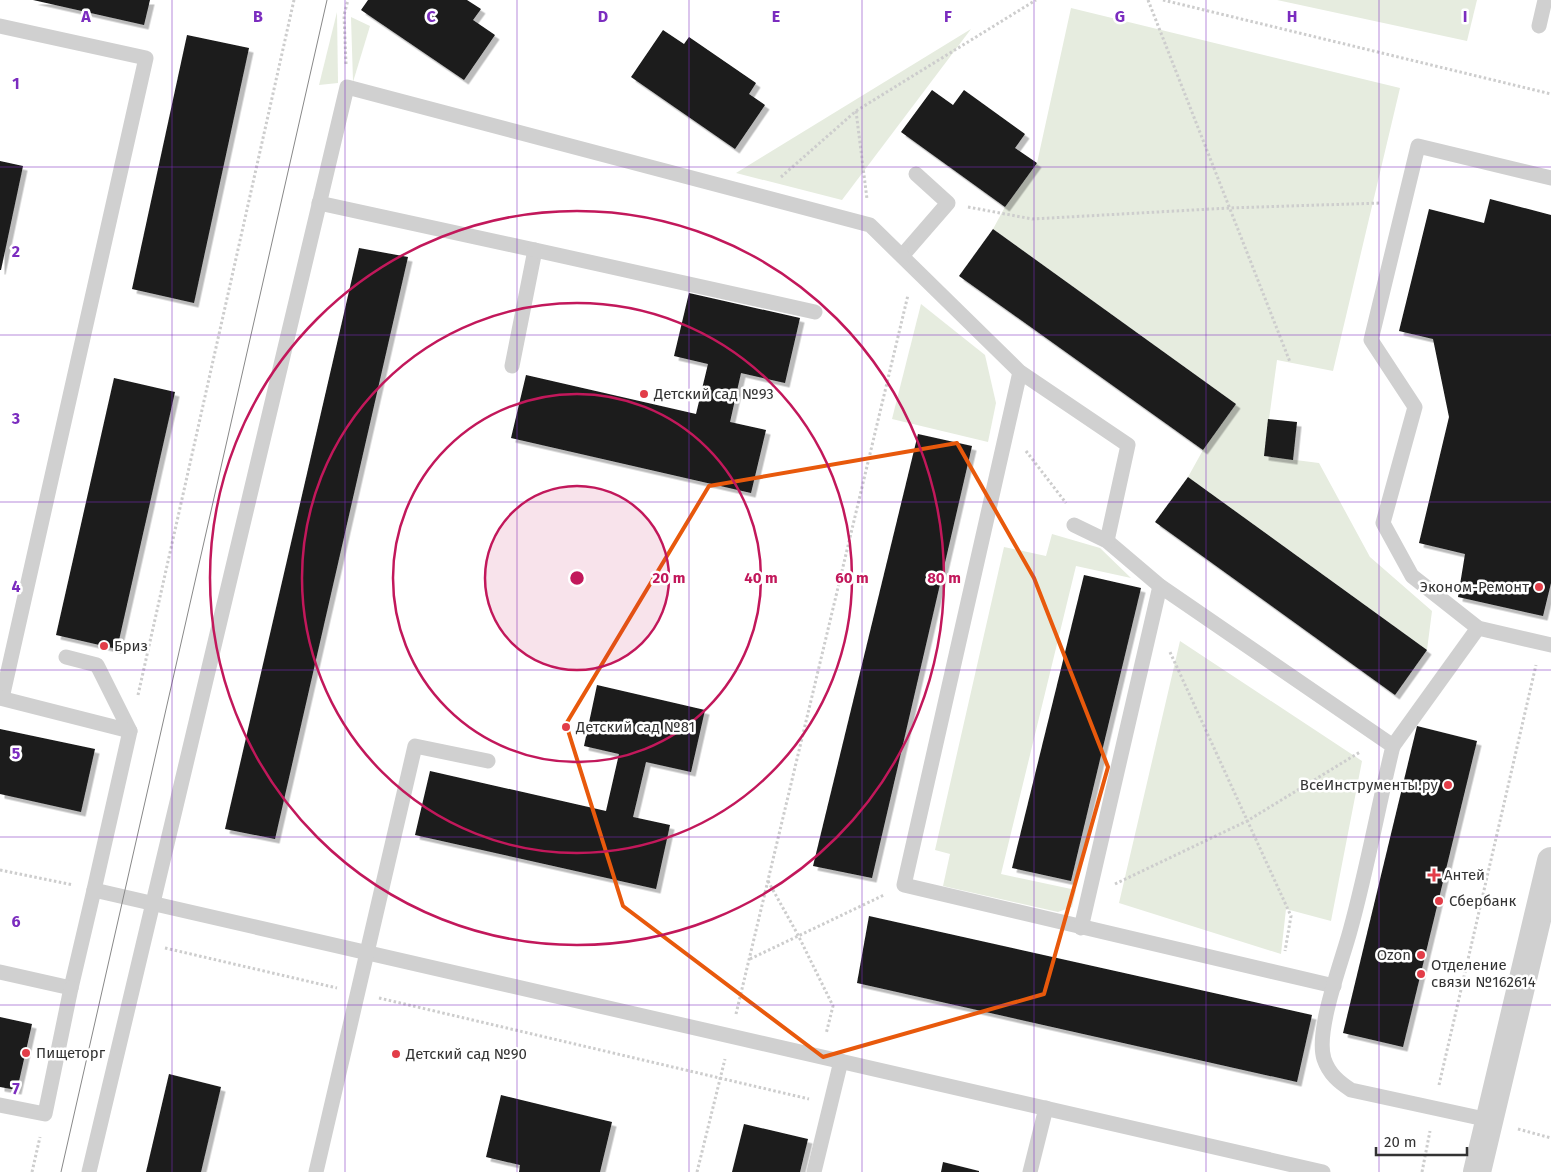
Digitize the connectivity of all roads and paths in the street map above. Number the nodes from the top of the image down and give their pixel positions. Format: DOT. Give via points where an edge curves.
graph roads {
  1 [pos="294,0"];
  2 [pos="348,0"];
  3 [pos="1036,0"];
  4 [pos="1148,0"];
  5 [pos="1163,0"];
  6 [pos="1545,0"];
  7 [pos="0,26"];
  8 [pos="1539,26"];
  9 [pos="347,87"];
  10 [pos="1551,94"];
  11 [pos="856,111"];
  12 [pos="916,174"];
  13 [pos="1551,178"];
  14 [pos="760,196"];
  15 [pos="1404,202"];
  16 [pos="319,203"];
  17 [pos="948,203"];
  18 [pos="1229,208"];
  19 [pos="870,225"];
  20 [pos="535,250"];
  21 [pos="902,256"];
  22 [pos="914,268"];
  23 [pos="815,312"];
  24 [pos="1290,362"];
  25 [pos="512,366"];
  26 [pos="1020,372"];
  27 [pos="1007,427"];
  28 [pos="1074,525"];
  29 [pos="1090,533"];
  30 [pos="1107,541"];
  31 [pos="1160,586"];
  32 [pos="1153,616"];
  33 [pos="1478,628"];
  34 [pos="1546,644"];
  35 [pos="66,657"];
  36 [pos="1,698"];
  37 [pos="130,731"];
  38 [pos="1387,742"];
  39 [pos="488,761"];
  40 [pos="1247,822"];
  41 [pos="1551,861"];
  42 [pos="0,870"];
  43 [pos="768,881"];
  44 [pos="904,885"];
  45 [pos="94,890"];
  46 [pos="1088,897"];
  47 [pos="152,903"];
  48 [pos="1081,928"];
  49 [pos="798,935"];
  50 [pos="142,943"];
  51 [pos="367,953"];
  52 [pos="749,959"];
  53 [pos="0,972"];
  54 [pos="1282,974"];
  55 [pos="1334,986"];
  56 [pos="71,988"];
  57 [pos="357,993"];
  58 [pos="731,1036"];
  59 [pos="820,1057"];
  60 [pos="841,1061"];
  61 [pos="720,1078"];
  62 [pos="830,1104"];
  63 [pos="0,1105"];
  64 [pos="1046,1108"];
  65 [pos="1434,1108"];
  66 [pos="45,1114"];
  67 [pos="1489,1120"];
  68 [pos="1277,1167"];
  69 [pos="1480,1171"];
  70 [pos="32,1172"];
  71 [pos="89,1172"];
  72 [pos="316,1172"];
  73 [pos="697,1172"];
  74 [pos="814,1172"];
  75 [pos="1030,1172"];
  76 [pos="1323,1172"];
  77 [pos="1422,1172"];
  1 -- 37 [label="path"];
  2 -- 9 [label="path" via="344,15"];
  3 -- 11 [label="path"];
  4 -- 18 [label="path"];
  5 -- 10 [label="path"];
  6 -- 8 [label="lane"];
  7 -- 36 [label="lane" via="146,58"];
  9 -- 14 [label="lane"];
  9 -- 16 [label="lane"];
  11 -- 14 [label="path"];
  11 -- 19 [label="path"];
  12 -- 17 [label="lane"];
  13 -- 15 [label="lane" via="1418,146"];
  14 -- 19 [label="lane"];
  15 -- 18 [label="path"];
  15 -- 33 [label="lane" via="1371,340 1415,407 1383,523 1412,576"];
  16 -- 20 [label="lane"];
  16 -- 47 [label="lane"];
  17 -- 18 [label="path" via="1032,219"];
  17 -- 21 [label="lane"];
  18 -- 24 [label="path"];
  19 -- 21 [label="lane"];
  20 -- 23 [label="lane"];
  20 -- 25 [label="lane"];
  21 -- 22 [label="lane"];
  22 -- 26 [label="lane"];
  22 -- 43 [label="path"];
  26 -- 27 [label="lane"];
  26 -- 30 [label="lane" via="1128,445"];
  27 -- 29 [label="path"];
  27 -- 44 [label="lane"];
  28 -- 29 [label="lane"];
  29 -- 30 [label="lane"];
  30 -- 31 [label="lane"];
  31 -- 32 [label="lane"];
  31 -- 38 [label="lane"];
  32 -- 40 [label="path"];
  32 -- 46 [label="lane"];
  33 -- 34 [label="lane"];
  33 -- 38 [label="lane"];
  34 -- 65 [label="path"];
  35 -- 37 [label="lane" via="98,664"];
  36 -- 37 [label="lane"];
  37 -- 45 [label="lane"];
  38 -- 40 [label="path"];
  38 -- 55 [label="lane" via="1350,930"];
  39 -- 51 [label="lane" via="415,746"];
  40 -- 46 [label="path"];
  40 -- 54 [label="path" via="1291,916"];
  41 -- 67 [label="street"];
  42 -- 45 [label="path"];
  43 -- 49 [label="path"];
  43 -- 52 [label="path"];
  44 -- 48 [label="lane"];
  44 -- 49 [label="path"];
  45 -- 47 [label="lane"];
  45 -- 56 [label="lane"];
  46 -- 48 [label="lane"];
  47 -- 50 [label="lane"];
  47 -- 51 [label="lane"];
  48 -- 54 [label="lane"];
  49 -- 52 [label="path"];
  49 -- 59 [label="path" via="833,1006"];
  50 -- 57 [label="path"];
  50 -- 71 [label="lane"];
  51 -- 57 [label="lane"];
  51 -- 58 [label="lane"];
  52 -- 58 [label="path"];
  53 -- 56 [label="lane"];
  54 -- 55 [label="lane"];
  55 -- 65 [label="lane" via="1322,1039 1324,1060 1336,1080 1351,1090"];
  56 -- 66 [label="lane"];
  57 -- 61 [label="path"];
  57 -- 72 [label="lane"];
  58 -- 59 [label="lane"];
  58 -- 61 [label="path"];
  59 -- 60 [label="lane"];
  60 -- 62 [label="lane"];
  60 -- 64 [label="lane"];
  61 -- 62 [label="path"];
  61 -- 73 [label="path"];
  62 -- 74 [label="lane"];
  63 -- 66 [label="lane"];
  64 -- 68 [label="lane"];
  64 -- 75 [label="lane"];
  65 -- 67 [label="lane"];
  65 -- 77 [label="path"];
  66 -- 70 [label="path"];
  67 -- 69 [label="street"];
  68 -- 76 [label="lane"];
}
